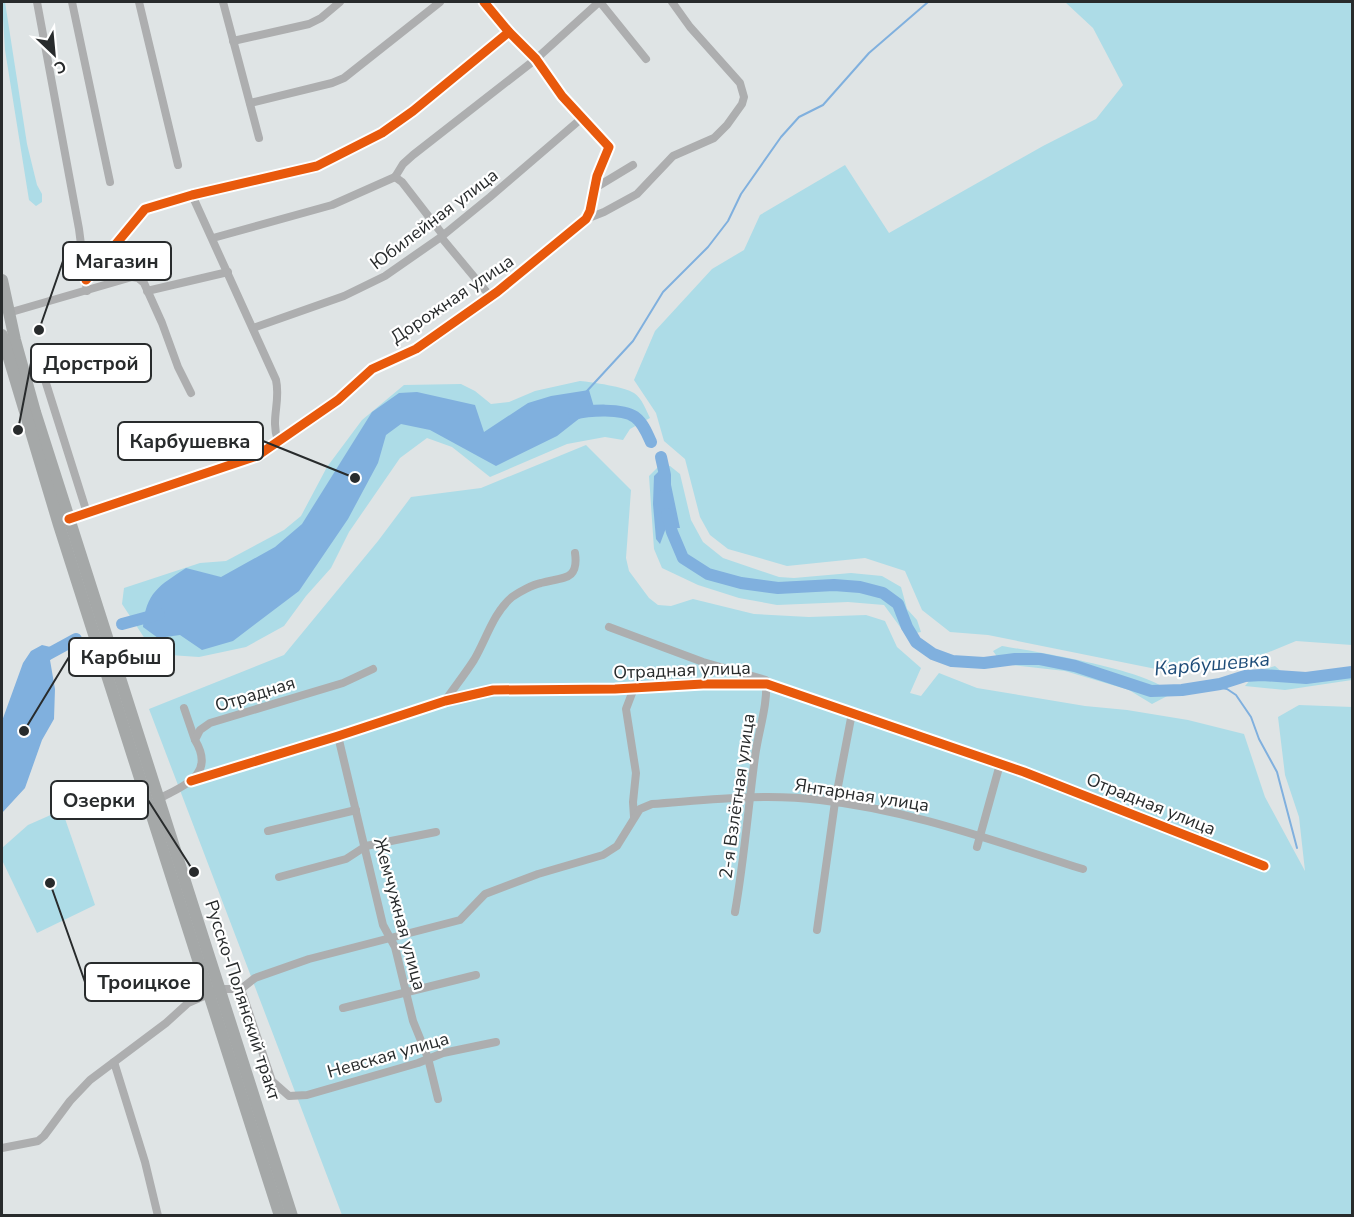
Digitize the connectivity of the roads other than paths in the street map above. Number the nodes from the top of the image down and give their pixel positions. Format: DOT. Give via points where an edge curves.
graph roads {
  1 [pos="37,2"];
  2 [pos="72,2"];
  3 [pos="139,2"];
  4 [pos="223,2"];
  5 [pos="340,2"];
  6 [pos="440,2"];
  7 [pos="484,2"];
  8 [pos="600,2"];
  9 [pos="672,2"];
  10 [pos="509,32"];
  11 [pos="233,41"];
  12 [pos="536,59"];
  13 [pos="646,59"];
  14 [pos="250,103"];
  15 [pos="582,118"];
  16 [pos="259,138"];
  17 [pos="178,165"];
  18 [pos="633,165"];
  19 [pos="395,177"];
  20 [pos="110,182"];
  21 [pos="595,188"];
  22 [pos="192,195"];
  23 [pos="586,219"];
  24 [pos="442,236"];
  25 [pos="213,238"];
  26 [pos="228,272"];
  27 [pos="2,280"];
  28 [pos="86,280"];
  29 [pos="87,291"];
  30 [pos="147,291"];
  31 [pos="490,296"];
  32 [pos="8,313"];
  33 [pos="253,328"];
  34 [pos="2,341"];
  35 [pos="39,361"];
  36 [pos="191,393"];
  37 [pos="278,441"];
  38 [pos="87,513"];
  39 [pos="69,519"];
  40 [pos="575,553"];
  41 [pos="609,627"];
  42 [pos="374,669"];
  43 [pos="767,684"];
  44 [pos="634,688"];
  45 [pos="445,701"];
  46 [pos="184,708"];
  47 [pos="852,713"];
  48 [pos="338,736"];
  49 [pos="195,740"];
  50 [pos="1000,764"];
  51 [pos="191,781"];
  52 [pos="749,797"];
  53 [pos="159,799"];
  54 [pos="835,802"];
  55 [pos="356,810"];
  56 [pos="634,817"];
  57 [pos="267,831"];
  58 [pos="436,832"];
  59 [pos="981,836"];
  60 [pos="366,846"];
  61 [pos="977,847"];
  62 [pos="1264,866"];
  63 [pos="1083,869"];
  64 [pos="279,877"];
  65 [pos="735,912"];
  66 [pos="817,930"];
  67 [pos="390,937"];
  68 [pos="476,975"];
  69 [pos="240,988"];
  70 [pos="215,991"];
  71 [pos="406,993"];
  72 [pos="343,1008"];
  73 [pos="496,1042"];
  74 [pos="428,1058"];
  75 [pos="114,1062"];
  76 [pos="438,1099"];
  77 [pos="2,1148"];
  78 [pos="158,1215"];
  79 [pos="280,1215"];
  80 [pos="292,1215"];
  1 -- 28 [label="street"];
  2 -- 20 [label="street"];
  3 -- 17 [label="street"];
  4 -- 11 [label="street"];
  5 -- 11 [label="street" via="309,24"];
  6 -- 14 [label="street" via="344,78"];
  7 -- 10 [label="street"];
  8 -- 12 [label="street"];
  8 -- 13 [label="street"];
  9 -- 23 [label="street, Дорожная улица" via="740,83 744,97 739,109 714,138 673,156 637,194"];
  10 -- 12 [label="street"];
  10 -- 22 [label="street" via="382,133 317,166"];
  11 -- 14 [label="street"];
  12 -- 15 [label="street"];
  12 -- 19 [label="street" via="413,155"];
  14 -- 16 [label="street"];
  15 -- 21 [label="street" via="609,147"];
  15 -- 24 [label="street, Юбилейная улица"];
  18 -- 21 [label="street"];
  19 -- 24 [label="street"];
  19 -- 25 [label="street" via="333,205"];
  21 -- 23 [label="street"];
  22 -- 25 [label="street"];
  22 -- 28 [label="street" via="146,209"];
  23 -- 31 [label="street, Дорожная улица"];
  24 -- 31 [label="street"];
  24 -- 33 [label="street, Юбилейная улица" via="366,287"];
  25 -- 26 [label="street"];
  26 -- 30 [label="street"];
  26 -- 33 [label="street"];
  27 -- 32 [label="main road, Русско-Полянский тракт"];
  28 -- 29 [label="street"];
  29 -- 30 [label="street" via="132,277 138,278"];
  29 -- 32 [label="street"];
  30 -- 36 [label="street"];
  31 -- 37 [label="street, Дорожная улица" via="416,349 372,369 338,400"];
  32 -- 39 [label="main road, Русско-Полянский тракт"];
  33 -- 37 [label="street" via="276,380 278,398 273,421"];
  34 -- 70 [label="main road, Русско-Полянский тракт" via="59,525"];
  35 -- 38 [label="street"];
  37 -- 38 [label="street, Дорожная улица" via="257,456"];
  38 -- 39 [label="street, Дорожная улица"];
  39 -- 53 [label="main road, Русско-Полянский тракт"];
  40 -- 45 [label="street" via="577,565 570,576 540,583 512,598 489,627 474,659"];
  41 -- 43 [label="street" via="703,662 766,680"];
  42 -- 49 [label="street, Отрадная" via="343,683 210,723"];
  43 -- 44 [label="street, Отрадная улица"];
  43 -- 47 [label="street, Отрадная улица"];
  43 -- 52 [label="street, 2-я Взлётная улица"];
  44 -- 45 [label="street, Отрадная улица" via="493,690"];
  44 -- 56 [label="street" via="626,709 636,772"];
  45 -- 48 [label="street, Отрадная улица"];
  46 -- 49 [label="street"];
  47 -- 50 [label="street, Отрадная улица"];
  47 -- 54 [label="street"];
  48 -- 51 [label="street, Отрадная улица"];
  48 -- 55 [label="street, Жемчужная улица"];
  49 -- 51 [label="street" via="203,761"];
  50 -- 59 [label="street"];
  50 -- 62 [label="street, Отрадная улица"];
  51 -- 53 [label="street"];
  52 -- 54 [label="street, Янтарная улица"];
  52 -- 56 [label="street, Янтарная улица" via="652,804"];
  52 -- 65 [label="street, 2-я Взлётная улица"];
  53 -- 70 [label="main road, Русско-Полянский тракт"];
  54 -- 59 [label="street, Янтарная улица" via="937,822"];
  54 -- 66 [label="street"];
  55 -- 57 [label="street"];
  55 -- 60 [label="street, Жемчужная улица"];
  56 -- 67 [label="street" via="617,846 603,855 485,894 459,920"];
  58 -- 60 [label="street"];
  59 -- 61 [label="street"];
  59 -- 63 [label="street, Янтарная улица"];
  60 -- 64 [label="street" via="346,859"];
  60 -- 67 [label="street, Жемчужная улица" via="383,925"];
  67 -- 69 [label="street" via="309,959 255,978"];
  67 -- 71 [label="street, Жемчужная улица"];
  68 -- 71 [label="street"];
  69 -- 70 [label="street"];
  69 -- 74 [label="street, Невская улица" via="268,1072 277,1087 289,1096 307,1095"];
  70 -- 75 [label="street" via="188,1002"];
  70 -- 79 [label="main road, Русско-Полянский тракт"];
  70 -- 80 [label="main road, Русско-Полянский тракт"];
  71 -- 72 [label="street"];
  71 -- 74 [label="street, Жемчужная улица"];
  73 -- 74 [label="street, Невская улица"];
  74 -- 76 [label="street, Жемчужная улица"];
  75 -- 77 [label="street" via="70,1101 45,1136"];
  75 -- 78 [label="street"];
}
